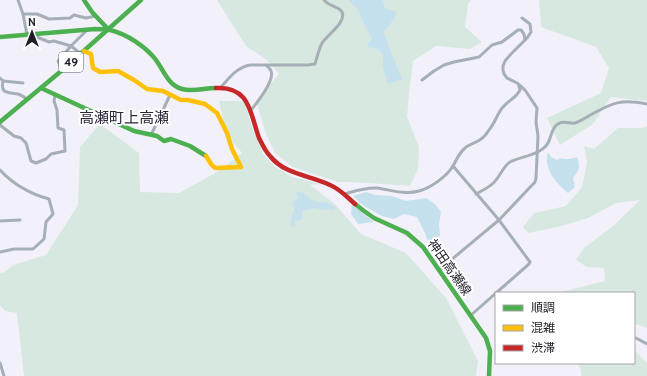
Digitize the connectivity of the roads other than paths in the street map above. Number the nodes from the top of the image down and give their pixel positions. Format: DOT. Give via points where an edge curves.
graph roads {
  1 [pos="18,0"];
  2 [pos="84,0"];
  3 [pos="141,0"];
  4 [pos="324,0"];
  5 [pos="23,14"];
  6 [pos="96,16"];
  7 [pos="522,18"];
  8 [pos="108,29"];
  9 [pos="88,30"];
  10 [pos="30,35"];
  11 [pos="0,37"];
  12 [pos="524,40"];
  13 [pos="71,46"];
  14 [pos="82,52"];
  15 [pos="265,65"];
  16 [pos="62,70"];
  17 [pos="0,78"];
  18 [pos="422,80"];
  19 [pos="3,81"];
  20 [pos="517,82"];
  21 [pos="23,83"];
  22 [pos="221,87"];
  23 [pos="41,88"];
  24 [pos="55,95"];
  25 [pos="170,95"];
  26 [pos="28,99"];
  27 [pos="647,104"];
  28 [pos="250,110"];
  29 [pos="0,124"];
  30 [pos="151,135"];
  31 [pos="537,152"];
  32 [pos="453,166"];
  33 [pos="0,170"];
  34 [pos="344,194"];
  35 [pos="476,194"];
  36 [pos="20,220"];
  37 [pos="500,220"];
  38 [pos="0,222"];
  39 [pos="0,252"];
  40 [pos="439,270"];
  41 [pos="497,292"];
  42 [pos="495,294"];
  43 [pos="470,316"];
  44 [pos="636,338"];
  45 [pos="647,344"];
  46 [pos="0,363"];
  47 [pos="4,376"];
  48 [pos="489,376"];
  1 -- 5 [label="street"];
  2 -- 6 [label="main road"];
  3 -- 8 [label="main road, 49"];
  4 -- 15 [label="street" via="338,8 343,18 322,42 315,64"];
  5 -- 6 [label="street" via="37,14 49,19 70,18 74,15 86,18"];
  5 -- 10 [label="street"];
  6 -- 8 [label="main road"];
  7 -- 12 [label="street" via="531,29"];
  8 -- 9 [label="main road, 神田高瀬線"];
  8 -- 14 [label="main road, 49"];
  8 -- 22 [label="main road, 神田高瀬線" via="150,52 169,81 180,89"];
  9 -- 10 [label="main road, 神田高瀬線"];
  9 -- 13 [label="street"];
  10 -- 11 [label="main road, 神田高瀬線"];
  10 -- 13 [label="street"];
  12 -- 18 [label="street" via="522,31 518,30 479,57 444,65"];
  12 -- 20 [label="street" via="503,66 507,78"];
  13 -- 14 [label="street"];
  13 -- 16 [label="street" via="58,61"];
  14 -- 16 [label="main road, 49"];
  14 -- 25 [label="main road" via="91,54 93,68 100,72 118,71 147,89"];
  15 -- 22 [label="street" via="242,67"];
  15 -- 28 [label="street" via="271,70 271,76 264,93"];
  16 -- 23 [label="main road, 49"];
  17 -- 19 [label="street"];
  19 -- 21 [label="street"];
  19 -- 26 [label="street" via="5,92"];
  20 -- 31 [label="street" via="537,108"];
  20 -- 32 [label="street" via="520,90 517,96 503,106 483,137 464,148"];
  22 -- 28 [label="main road, 神田高瀬線" via="230,88 241,94"];
  23 -- 24 [label="main road"];
  23 -- 26 [label="main road, 49"];
  24 -- 29 [label="street" via="58,128 64,130 65,151 51,154 36,163 31,161 22,138 14,136"];
  24 -- 30 [label="main road" via="134,131"];
  25 -- 30 [label="street"];
  25 -- 30 [label="main road" via="181,100 205,104 217,113 241,167 215,168 206,155 190,146 171,139 164,141"];
  26 -- 29 [label="main road, 49"];
  27 -- 31 [label="street" via="621,101 575,123 560,122 552,130 548,143"];
  28 -- 34 [label="main road, 神田高瀬線" via="262,145 274,161 286,170 331,185"];
  31 -- 35 [label="street" via="507,164 491,185"];
  31 -- 37 [label="street" via="535,182"];
  32 -- 34 [label="street" via="442,178 420,191 400,192 366,188"];
  32 -- 35 [label="street"];
  33 -- 39 [label="street" via="14,182 48,199 53,214 46,222 44,239 33,249"];
  34 -- 40 [label="main road, 神田高瀬線" via="374,218 413,237"];
  35 -- 37 [label="street"];
  36 -- 38 [label="street"];
  37 -- 40 [label="street"];
  37 -- 41 [label="street" via="530,264"];
  40 -- 43 [label="main road, 神田高瀬線"];
  42 -- 43 [label="street"];
  43 -- 48 [label="main road, 神田高瀬線" via="489,344"];
  44 -- 45 [label="street"];
  46 -- 47 [label="street"];
}
